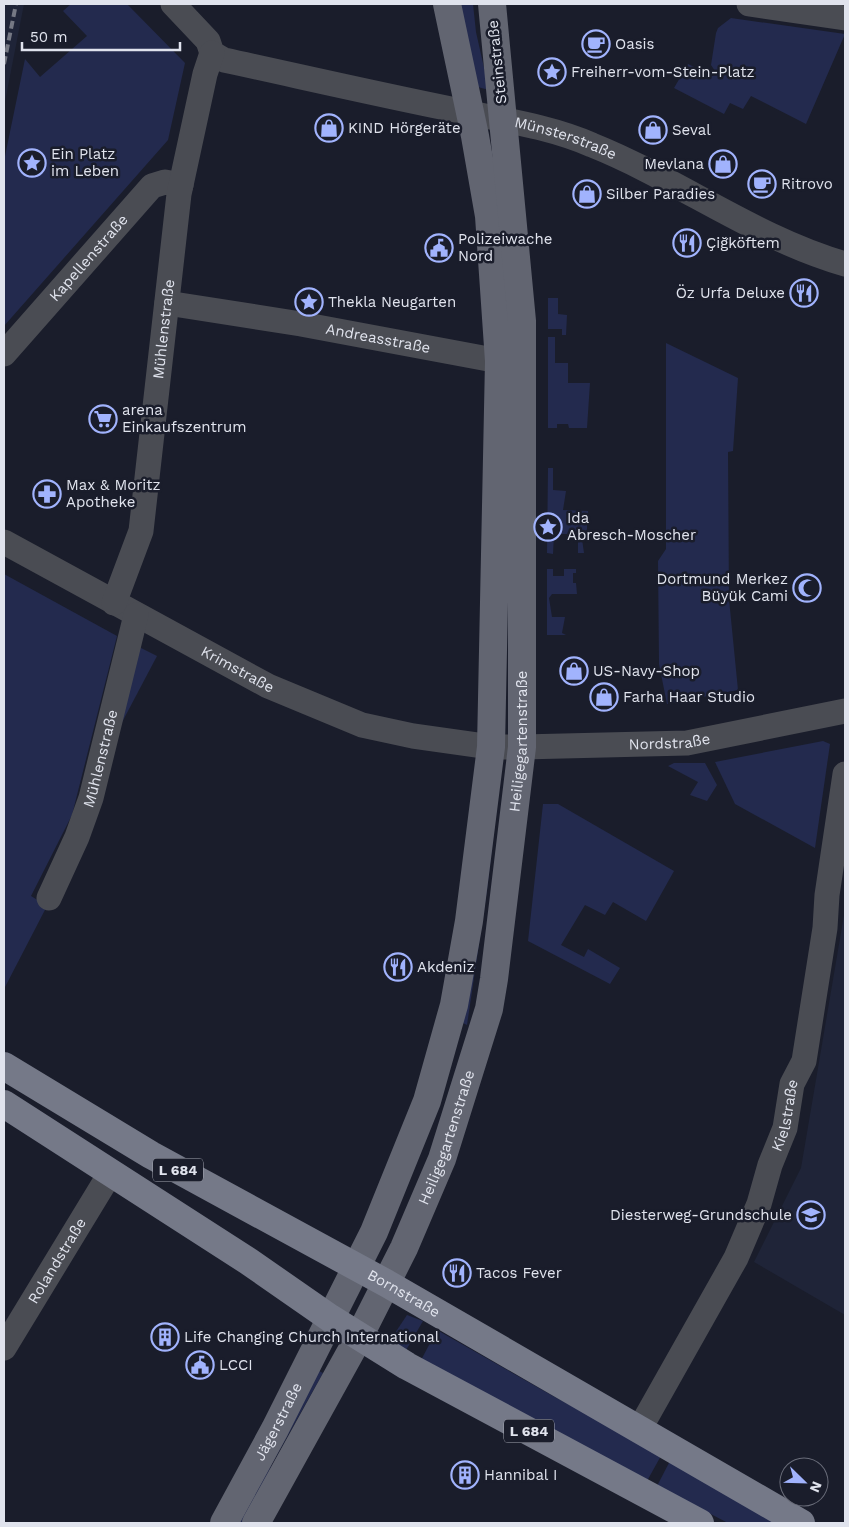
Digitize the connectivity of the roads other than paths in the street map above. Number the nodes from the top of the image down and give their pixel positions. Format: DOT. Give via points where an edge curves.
graph roads {
  1 [pos="173,4"];
  2 [pos="447,4"];
  3 [pos="492,4"];
  4 [pos="749,4"];
  5 [pos="845,18"];
  6 [pos="212,53"];
  7 [pos="470,113"];
  8 [pos="504,119"];
  9 [pos="181,185"];
  10 [pos="845,264"];
  11 [pos="167,303"];
  12 [pos="4,354"];
  13 [pos="499,360"];
  14 [pos="4,542"];
  15 [pos="114,603"];
  16 [pos="136,615"];
  17 [pos="845,711"];
  18 [pos="490,747"];
  19 [pos="522,747"];
  20 [pos="845,774"];
  21 [pos="49,898"];
  22 [pos="4,1066"];
  23 [pos="4,1104"];
  24 [pos="111,1172"];
  25 [pos="357,1266"];
  26 [pos="386,1283"];
  27 [pos="330,1318"];
  28 [pos="359,1336"];
  29 [pos="4,1348"];
  30 [pos="639,1430"];
  31 [pos="224,1523"];
  32 [pos="256,1523"];
  33 [pos="700,1523"];
  34 [pos="801,1523"];
  1 -- 6 [label="street" via="208,41"];
  2 -- 7 [label="main road"];
  3 -- 8 [label="main road, Steinstraße"];
  4 -- 5 [label="street"];
  6 -- 7 [label="street, Münsterstraße" via="224,60"];
  6 -- 9 [label="street, Mühlenstraße"];
  7 -- 8 [label="street, Münsterstraße"];
  7 -- 13 [label="main road, Heiligegartenstraße" via="489,216"];
  8 -- 10 [label="street, Münsterstraße" via="591,144 761,230"];
  8 -- 19 [label="main road, Heiligegartenstraße" via="522,321"];
  9 -- 11 [label="street, Mühlenstraße"];
  9 -- 12 [label="street, Kapellenstraße" via="165,182 152,186"];
  11 -- 13 [label="street, Andreasstraße"];
  11 -- 15 [label="street, Mühlenstraße" via="141,531"];
  13 -- 18 [label="main road, Heiligegartenstraße"];
  14 -- 15 [label="street, Krimstraße"];
  15 -- 16 [label="street, Krimstraße"];
  16 -- 18 [label="street, Krimstraße" via="268,686 362,725"];
  16 -- 21 [label="street, Mühlenstraße" via="90,798 77,837"];
  17 -- 19 [label="street, Nordstraße" via="687,743"];
  18 -- 19 [label="street, Nordstraße"];
  18 -- 25 [label="main road, Heiligegartenstraße" via="469,921 448,1032 427,1101"];
  19 -- 26 [label="main road, Heiligegartenstraße" via="489,1009 442,1159"];
  20 -- 30 [label="street, Kielstraße" via="804,1061 792,1084 785,1128 736,1258"];
  22 -- 25 [label="main road, Bornstraße / L 684" via="151,1156"];
  23 -- 24 [label="main road, L 684"];
  24 -- 27 [label="main road, L 684"];
  24 -- 29 [label="street, Rolandstraße"];
  25 -- 26 [label="main road, Bornstraße / L 684"];
  25 -- 27 [label="main road, Heiligegartenstraße"];
  26 -- 28 [label="main road, Heiligegartenstraße"];
  26 -- 30 [label="main road, Bornstraße / L 684"];
  27 -- 28 [label="main road, L 684"];
  27 -- 31 [label="main road, Jägerstraße"];
  28 -- 32 [label="main road, Jägerstraße"];
  28 -- 33 [label="main road, L 684" via="407,1366"];
  30 -- 34 [label="main road, Bornstraße / L 684"];
}
